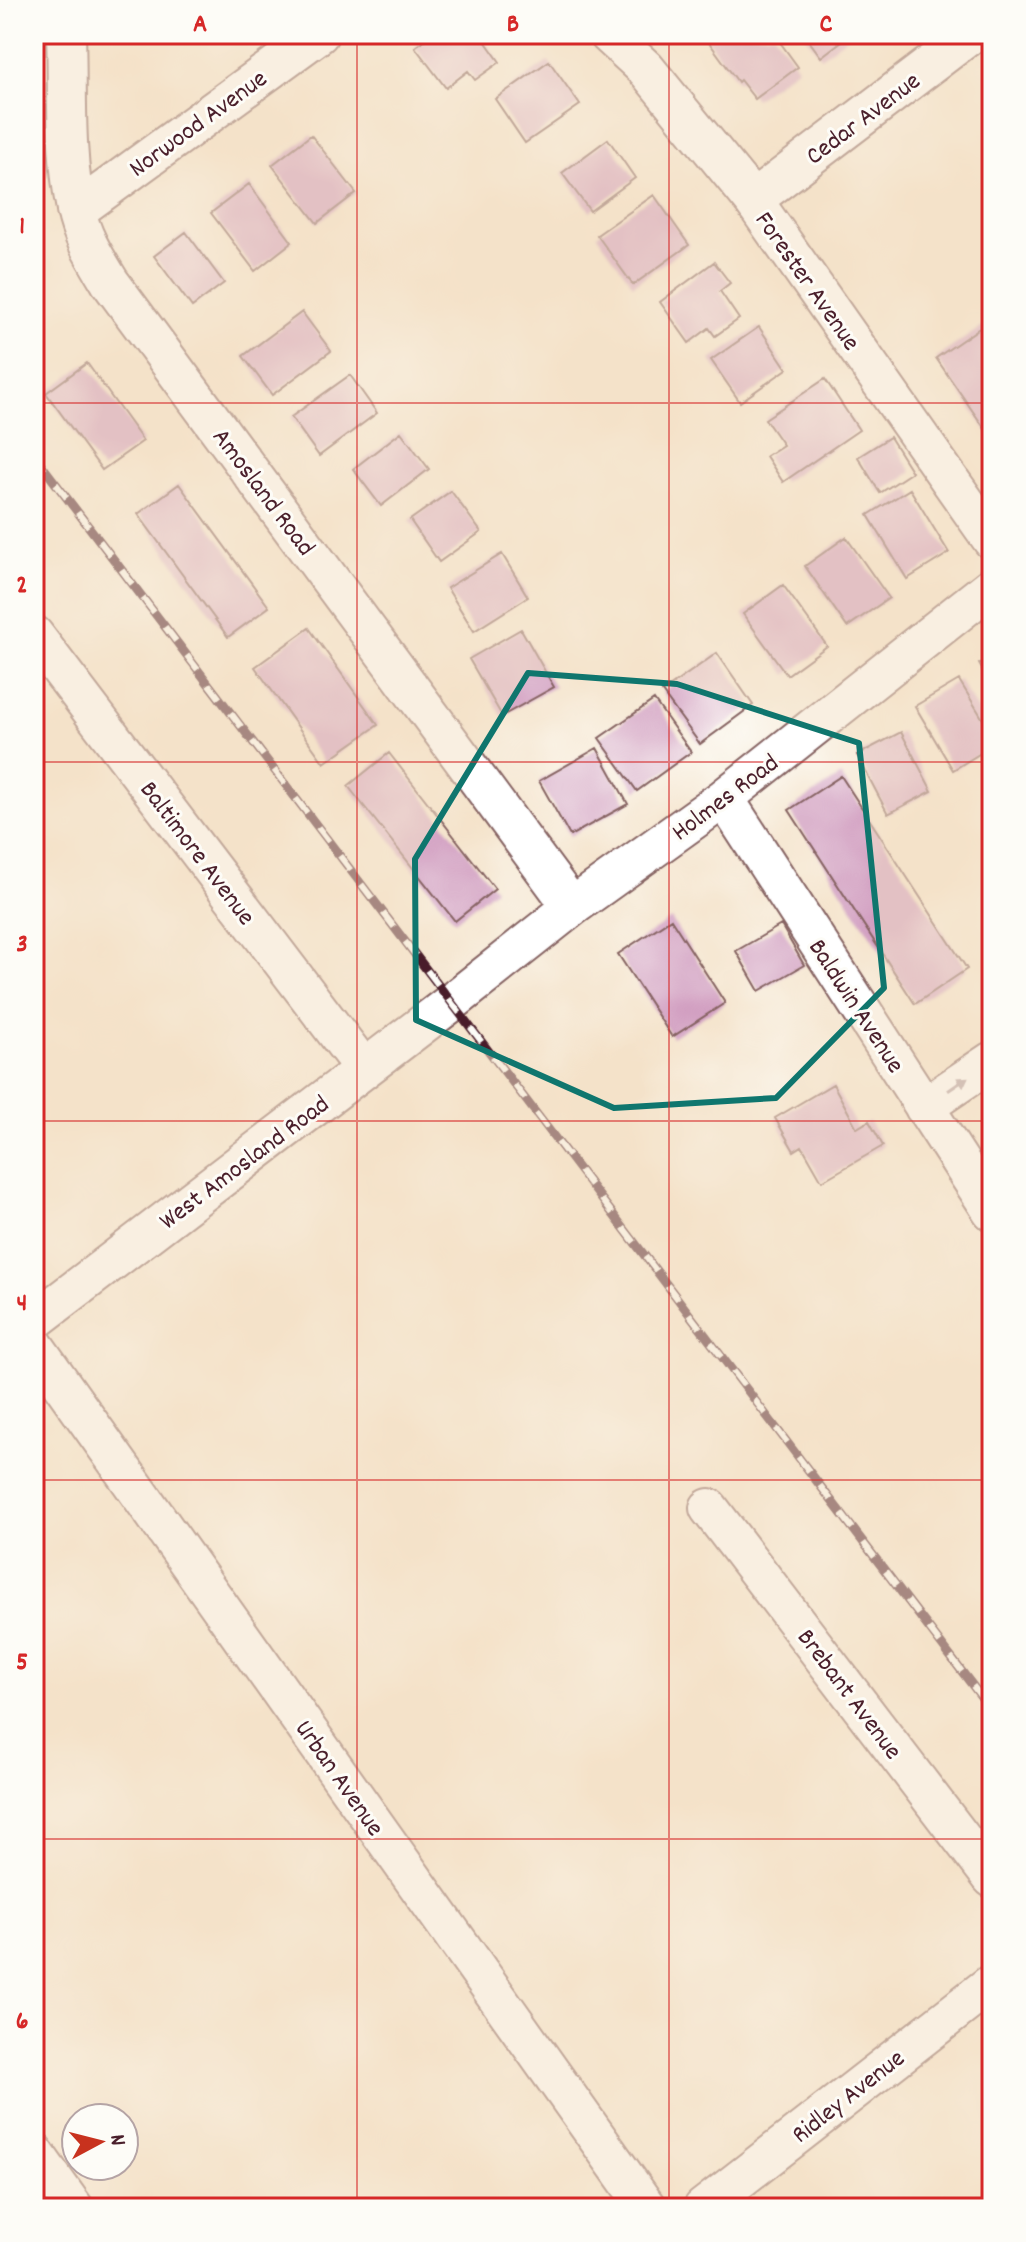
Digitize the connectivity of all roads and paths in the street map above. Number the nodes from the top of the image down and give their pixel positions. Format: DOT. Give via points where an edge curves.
graph roads {
  1 [pos="66,34"];
  2 [pos="319,34"];
  3 [pos="608,34"];
  4 [pos="971,34"];
  5 [pos="753,200"];
  6 [pos="76,211"];
  7 [pos="992,540"];
  8 [pos="992,586"];
  9 [pos="34,635"];
  10 [pos="724,798"];
  11 [pos="572,907"];
  12 [pos="452,1002"];
  13 [pos="992,1061"];
  14 [pos="364,1069"];
  15 [pos="924,1107"];
  16 [pos="992,1211"];
  17 [pos="34,1321"];
  18 [pos="34,1345"];
  19 [pos="709,1508"];
  20 [pos="992,1878"];
  21 [pos="992,1983"];
  22 [pos="34,2152"];
  23 [pos="74,2208"];
  24 [pos="647,2208"];
  25 [pos="703,2208"];
  1 -- 6 [label="street, Amosland Road"];
  2 -- 6 [label="street, Norwood Avenue"];
  3 -- 5 [label="street, Forester Avenue" via="646,69"];
  4 -- 5 [label="street, Cedar Avenue"];
  5 -- 7 [label="street, Forester Avenue"];
  6 -- 11 [label="street, Amosland Road" via="89,249 110,282"];
  8 -- 10 [label="street, Holmes Road"];
  9 -- 14 [label="street, Baltimore Avenue"];
  10 -- 11 [label="street, Holmes Road"];
  10 -- 15 [label="street, Baldwin Avenue"];
  11 -- 12 [label="street, Holmes Road"];
  12 -- 14 [label="street, West Amosland Road"];
  15 -- 13 [label="street, one-way"];
  14 -- 17 [label="street, West Amosland Road"];
  15 -- 16 [label="street, Baldwin Avenue"];
  18 -- 24 [label="street, Urban Avenue"];
  19 -- 20 [label="street, Brebant Avenue"];
  21 -- 25 [label="street, Ridley Avenue"];
  22 -- 23 [label="street"];
}
